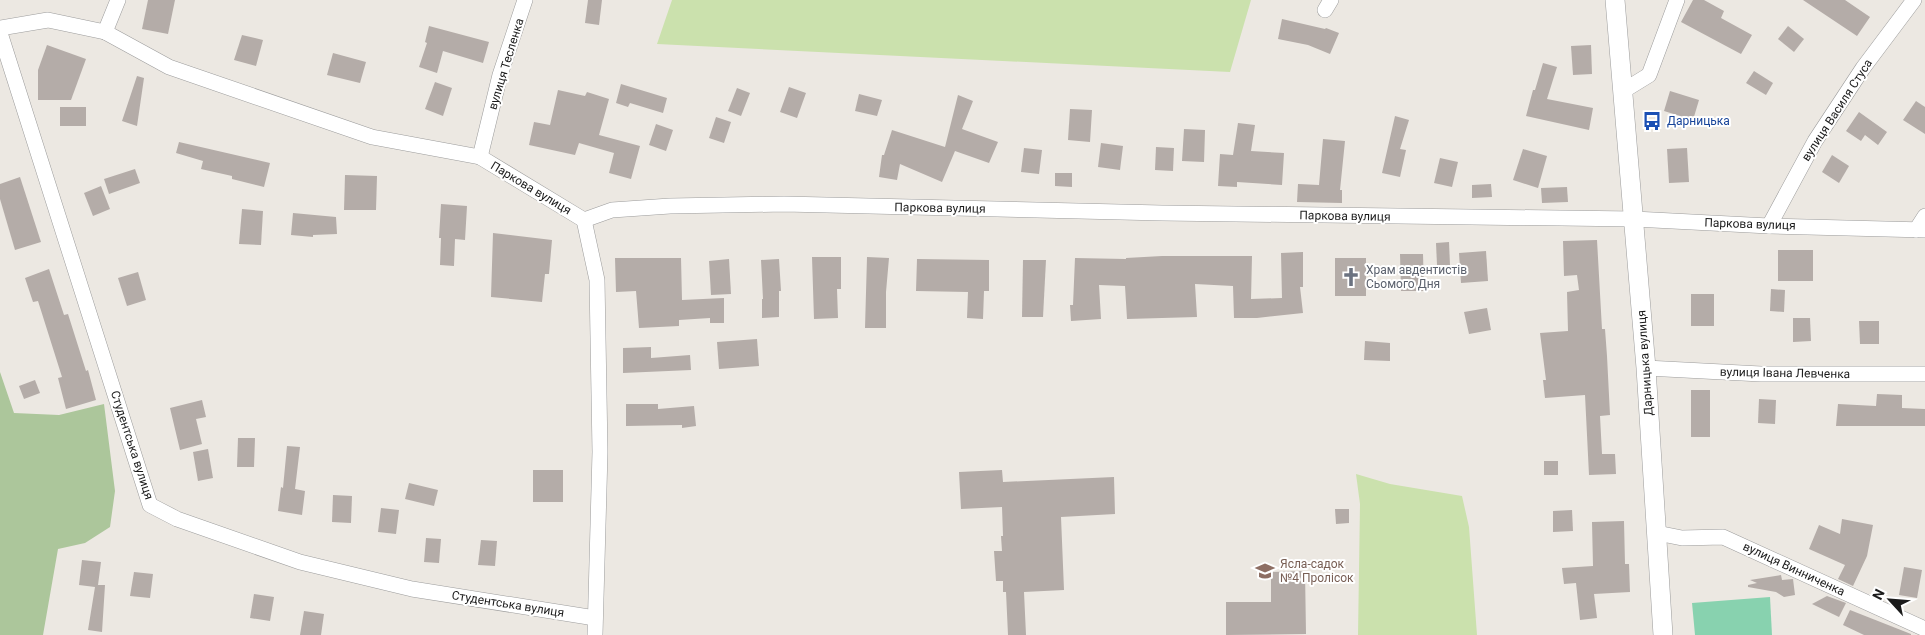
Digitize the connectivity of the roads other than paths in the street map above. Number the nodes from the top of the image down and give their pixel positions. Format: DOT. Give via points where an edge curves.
graph roads {
  1 [pos="118,0"];
  2 [pos="525,0"];
  3 [pos="1615,0"];
  4 [pos="1678,0"];
  5 [pos="1914,0"];
  6 [pos="0,28"];
  7 [pos="105,32"];
  8 [pos="0,33"];
  9 [pos="1623,91"];
  10 [pos="480,157"];
  11 [pos="1925,216"];
  12 [pos="1634,219"];
  13 [pos="584,220"];
  14 [pos="1769,226"];
  15 [pos="1920,230"];
  16 [pos="1646,368"];
  17 [pos="1925,374"];
  18 [pos="1657,533"];
  19 [pos="595,618"];
  20 [pos="1925,629"];
  21 [pos="595,635"];
  22 [pos="1663,635"];
  1 -- 7 [label="street"];
  2 -- 10 [label="street, вулиця Тесленка" via="500,75"];
  3 -- 9 [label="street, Дарницька вулиця"];
  4 -- 9 [label="street" via="1648,76"];
  5 -- 14 [label="street, вулиця Василя Стуса" via="1863,68 1815,141"];
  6 -- 7 [label="street, Паркова вулиця" via="48,20"];
  7 -- 10 [label="street, Паркова вулиця" via="169,67 372,137"];
  8 -- 19 [label="street, Студентська вулиця" via="150,505 177,519 300,562 412,589"];
  9 -- 12 [label="street, Дарницька вулиця"];
  10 -- 13 [label="street, Паркова вулиця"];
  11 -- 15 [label="street"];
  12 -- 13 [label="street, Паркова вулиця" via="784,204 612,210"];
  12 -- 14 [label="street, Паркова вулиця"];
  12 -- 16 [label="street, Дарницька вулиця"];
  13 -- 19 [label="street" via="597,280 600,452"];
  14 -- 15 [label="street, Паркова вулиця"];
  16 -- 17 [label="street, вулиця Івана Левченка" via="1761,374"];
  16 -- 18 [label="street, Дарницька вулиця"];
  18 -- 20 [label="street, вулиця Винниченка" via="1682,538 1723,537"];
  18 -- 22 [label="street, Дарницька вулиця"];
  19 -- 21 [label="street"];
}
